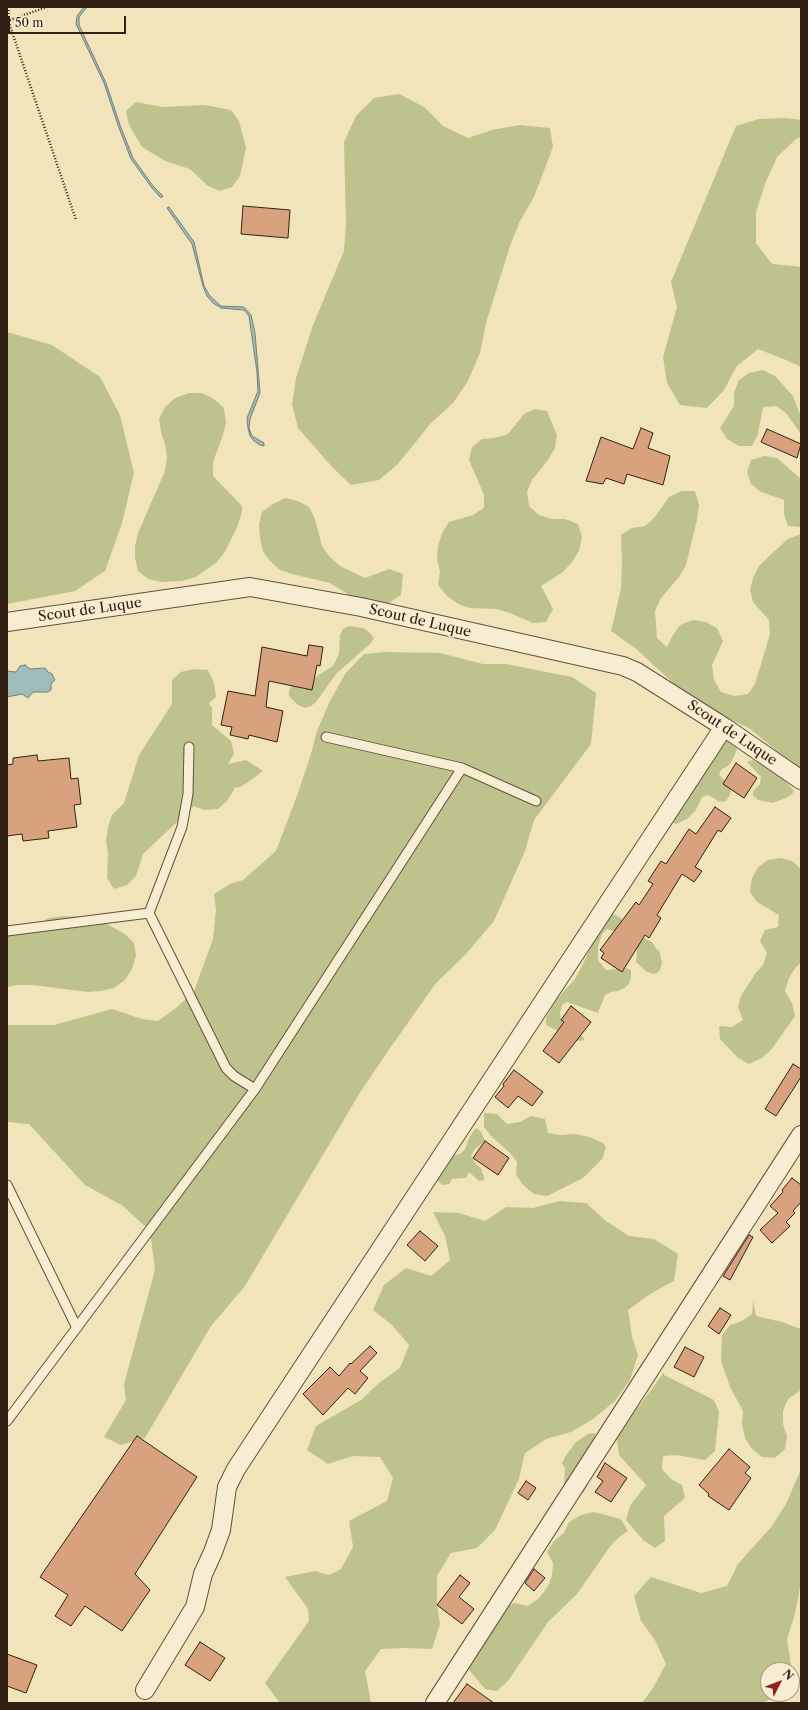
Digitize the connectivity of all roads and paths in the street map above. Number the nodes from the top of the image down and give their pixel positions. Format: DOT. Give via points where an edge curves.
graph roads {
  1 [pos="9,7"];
  2 [pos="47,7"];
  3 [pos="8,21"];
  4 [pos="76,220"];
  5 [pos="7,622"];
  6 [pos="724,727"];
  7 [pos="326,737"];
  8 [pos="189,747"];
  9 [pos="462,768"];
  10 [pos="801,780"];
  11 [pos="536,801"];
  12 [pos="150,913"];
  13 [pos="7,931"];
  14 [pos="255,1089"];
  15 [pos="801,1136"];
  16 [pos="7,1185"];
  17 [pos="77,1328"];
  18 [pos="7,1421"];
  19 [pos="145,1690"];
  20 [pos="435,1703"];
  1 -- 3 [label="path"];
  2 -- 3 [label="path"];
  3 -- 4 [label="path"];
  5 -- 6 [label="street, Scout de Luque" via="250,587 361,607 623,666 637,672"];
  6 -- 10 [label="street, Scout de Luque"];
  6 -- 19 [label="street" via="236,1469 227,1487 221,1530 203,1574 195,1607"];
  7 -- 9 [label="lane"];
  8 -- 12 [label="lane" via="188,794 182,827"];
  9 -- 11 [label="lane"];
  9 -- 14 [label="lane"];
  12 -- 13 [label="lane"];
  12 -- 14 [label="lane" via="226,1068"];
  14 -- 17 [label="lane"];
  15 -- 20 [label="street"];
  16 -- 17 [label="lane"];
  17 -- 18 [label="lane"];
}
